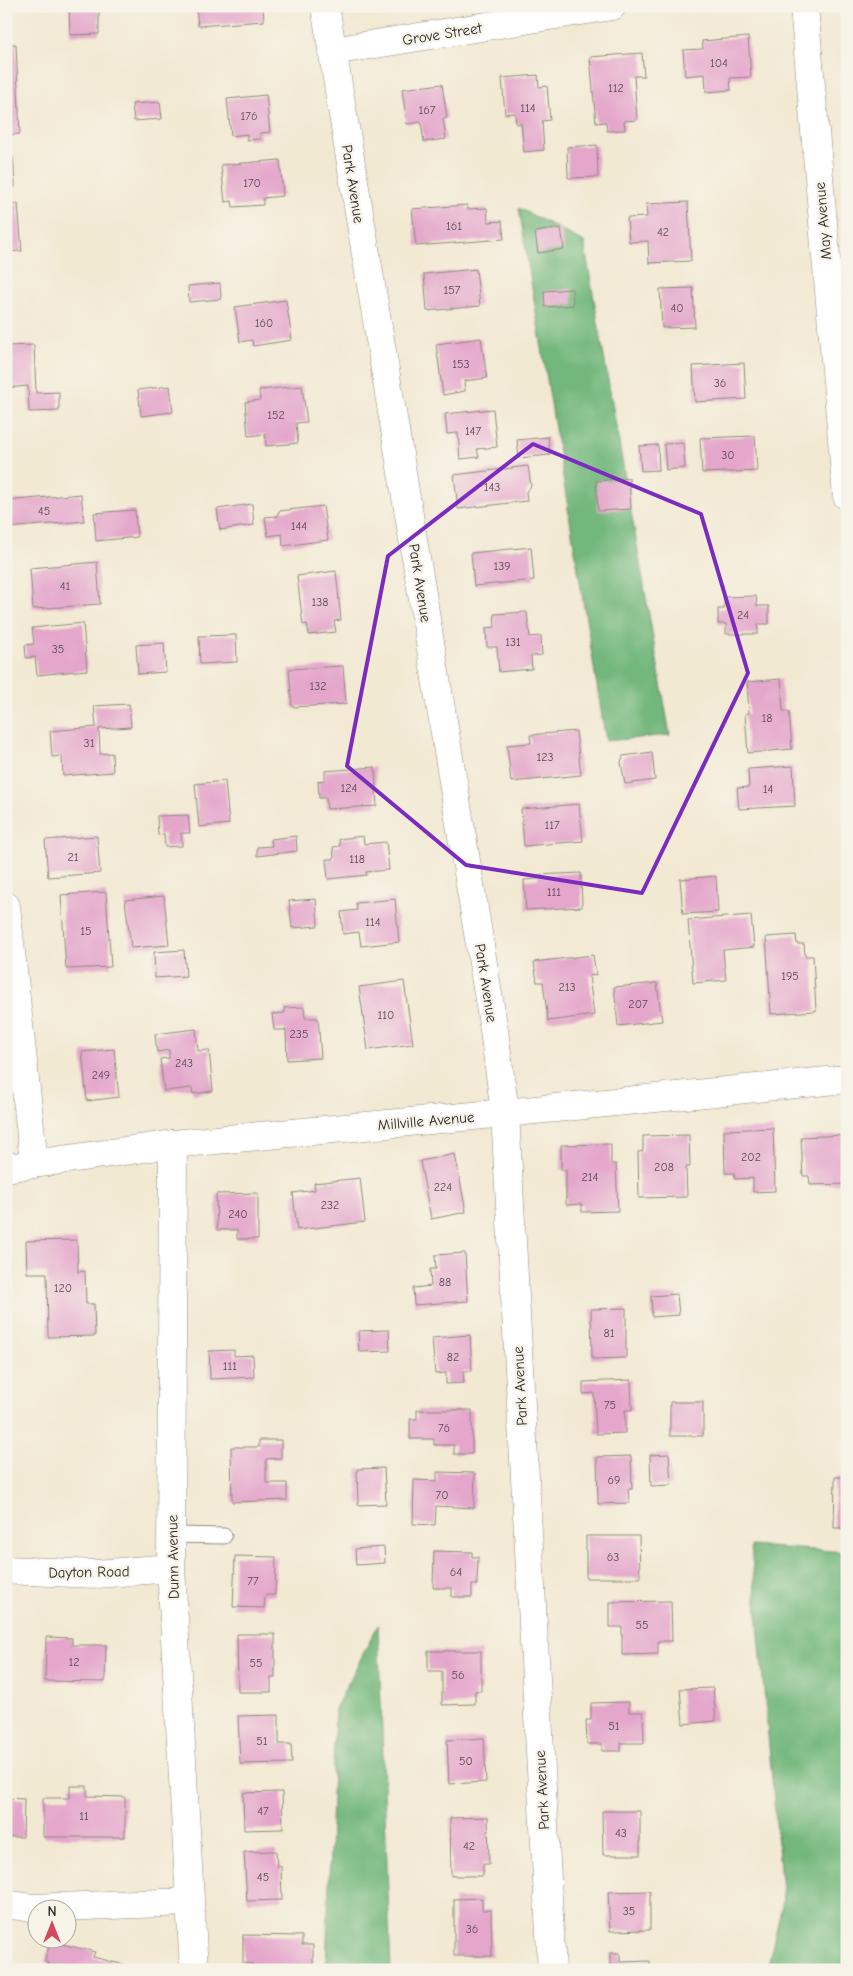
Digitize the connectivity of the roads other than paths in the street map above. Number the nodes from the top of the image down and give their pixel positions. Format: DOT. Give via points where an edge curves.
graph roads {
  1 [pos="325,6"];
  2 [pos="612,6"];
  3 [pos="804,6"];
  4 [pos="332,51"];
  5 [pos="847,496"];
  6 [pos="6,906"];
  7 [pos="847,1079"];
  8 [pos="505,1113"];
  9 [pos="173,1144"];
  10 [pos="34,1163"];
  11 [pos="6,1168"];
  12 [pos="172,1535"];
  13 [pos="224,1536"];
  14 [pos="171,1568"];
  15 [pos="6,1570"];
  16 [pos="189,1902"];
  17 [pos="6,1904"];
  18 [pos="194,1970"];
  19 [pos="552,1970"];
  1 -- 4 [label="street, Park Avenue"];
  2 -- 4 [label="street, Grove Street"];
  3 -- 5 [label="street, May Avenue"];
  4 -- 8 [label="street, Park Avenue"];
  6 -- 10 [label="street"];
  7 -- 8 [label="street, Millville Avenue"];
  8 -- 9 [label="street, Millville Avenue"];
  8 -- 19 [label="street, Park Avenue"];
  9 -- 10 [label="street, Millville Avenue"];
  9 -- 12 [label="street, Dunn Avenue"];
  10 -- 11 [label="street, Millville Avenue"];
  12 -- 13 [label="lane"];
  12 -- 14 [label="street, Dunn Avenue"];
  14 -- 15 [label="street, Dayton Road" via="96,1574"];
  14 -- 16 [label="street, Dunn Avenue"];
  16 -- 17 [label="street" via="42,1907"];
  16 -- 18 [label="street, Dunn Avenue"];
}
